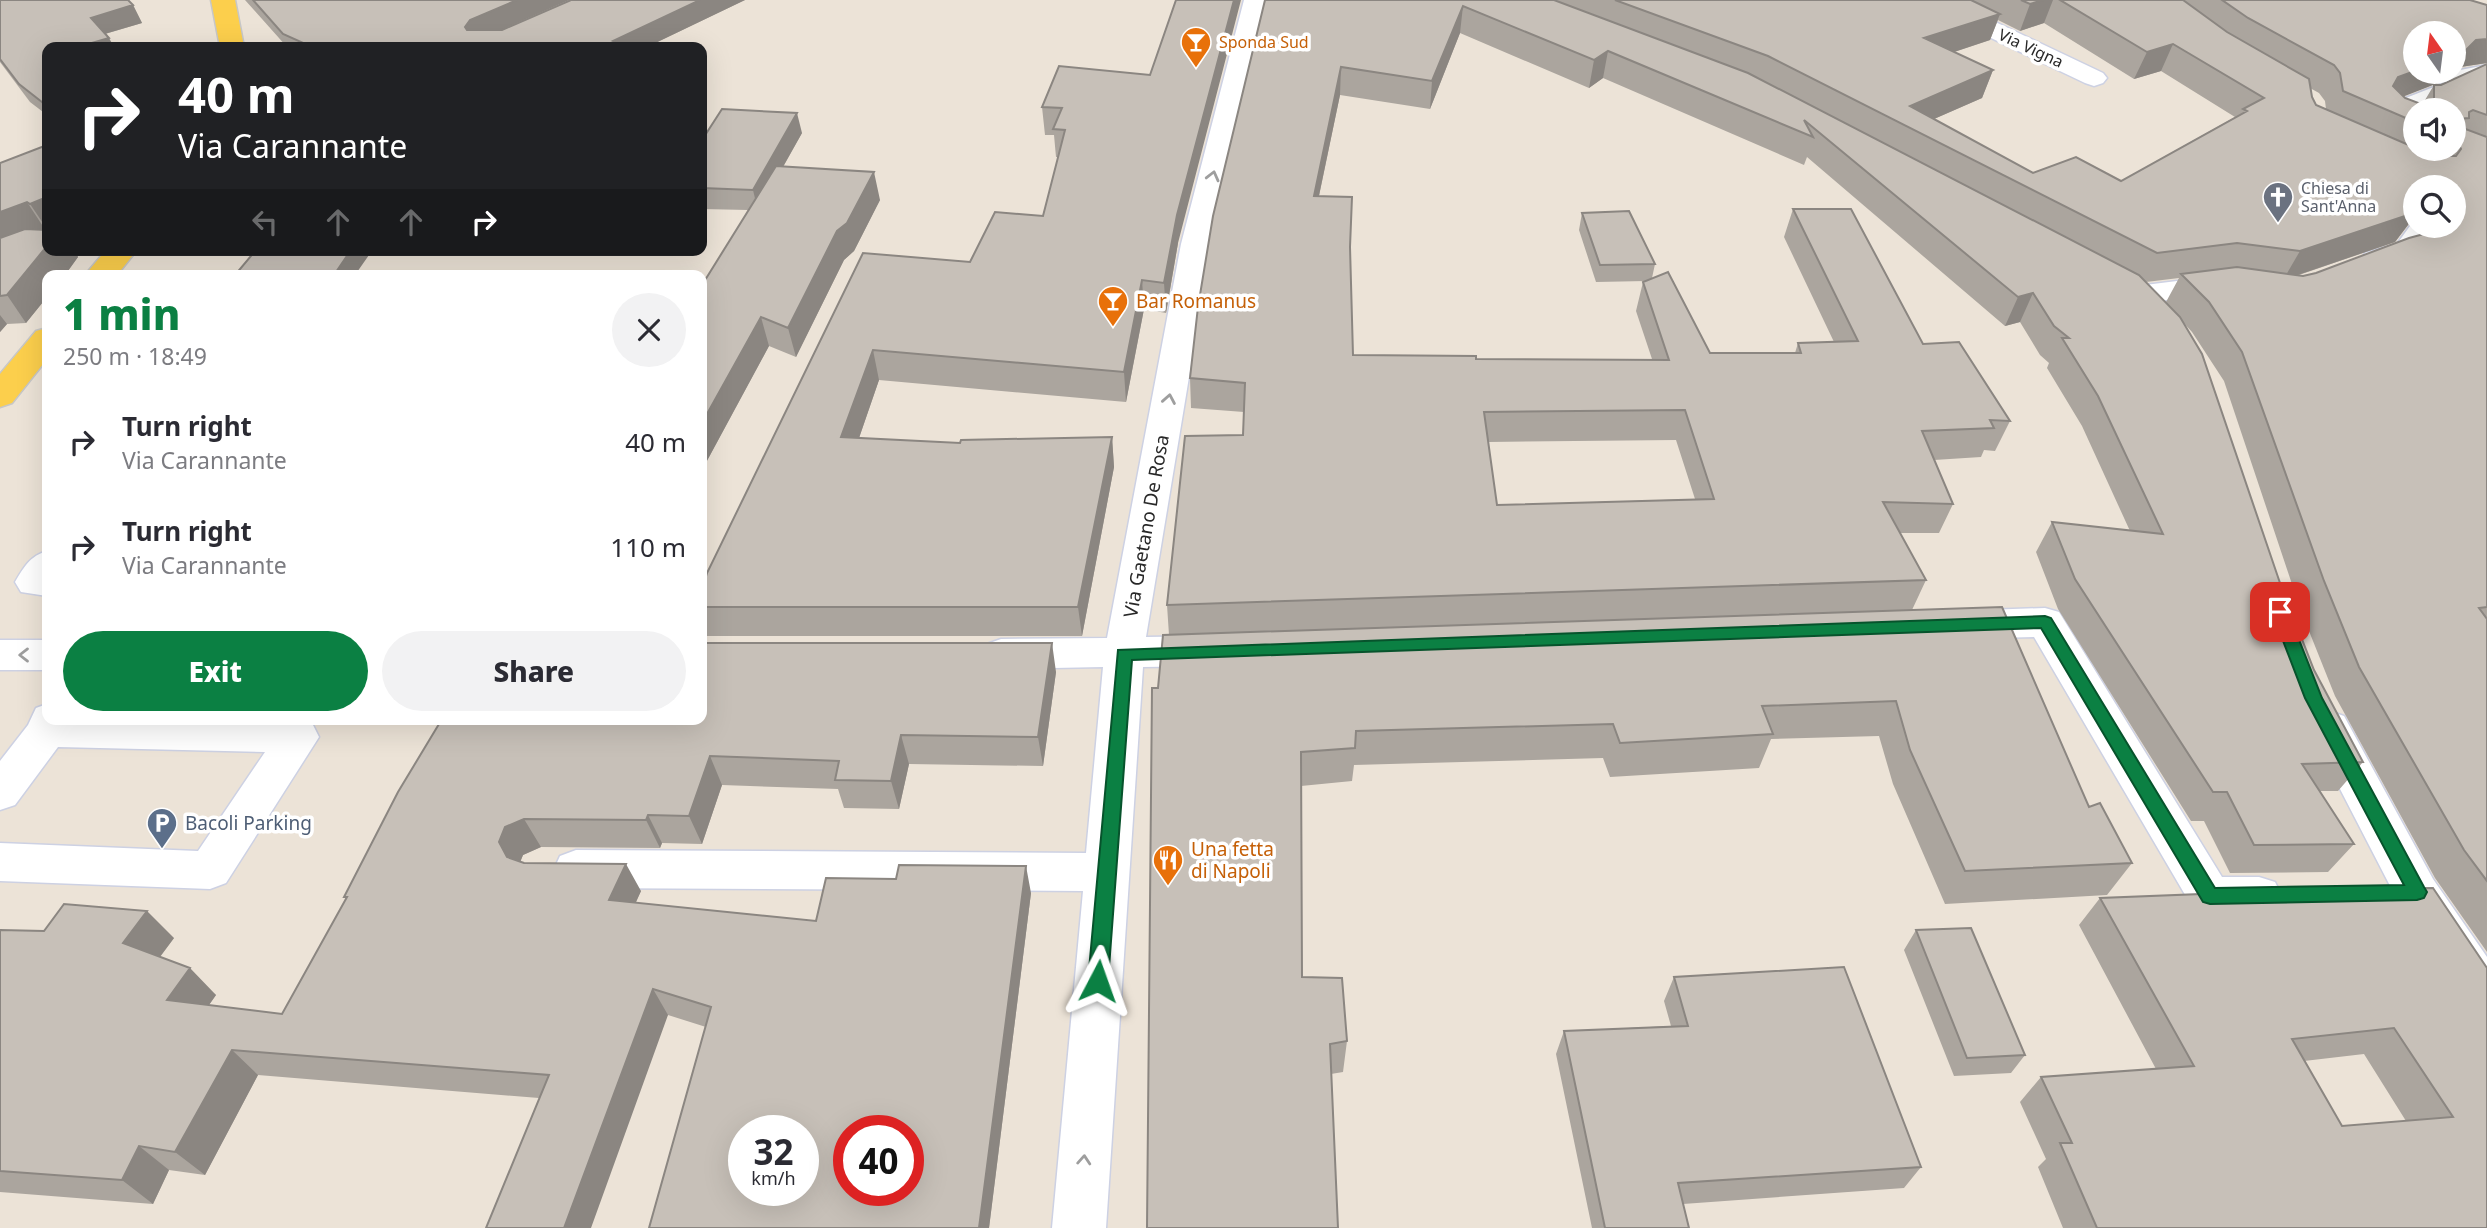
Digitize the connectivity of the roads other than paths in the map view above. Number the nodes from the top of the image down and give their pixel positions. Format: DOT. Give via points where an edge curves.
graph roads {
  1 [pos="223,0"];
  2 [pos="1256,0"];
  3 [pos="1930,0"];
  4 [pos="231,42"];
  5 [pos="2487,73"];
  6 [pos="2094,78"];
  7 [pos="2430,98"];
  8 [pos="2403,109"];
  9 [pos="2403,120"];
  10 [pos="2416,238"];
  11 [pos="117,256"];
  12 [pos="2355,267"];
  13 [pos="104,270"];
  14 [pos="2247,287"];
  15 [pos="2162,322"];
  16 [pos="42,344"];
  17 [pos="0,396"];
  18 [pos="42,571"];
  19 [pos="42,583"];
  20 [pos="1919,626"];
  21 [pos="1250,650"];
  22 [pos="960,654"];
  23 [pos="1124,654"];
  24 [pos="0,655"];
  25 [pos="42,655"];
  26 [pos="2313,698"];
  27 [pos="48,725"];
  28 [pos="0,793"];
  29 [pos="0,862"];
  30 [pos="541,869"];
  31 [pos="1106,872"];
  32 [pos="2417,892"];
  33 [pos="2376,893"];
  34 [pos="2293,895"];
  35 [pos="2487,997"];
  36 [pos="1079,1228"];
  1 -- 4 [label="main road"];
  23 -- 2 [label="street, Via Gaetano De Rosa, one-way" via="1196,244"];
  3 -- 6 [label="street, Via Vigna"];
  5 -- 7 [label="street" via="2469,75 2466,83"];
  8 -- 9 [label="street" via="2392,113"];
  10 -- 12 [label="street" via="2408,250"];
  11 -- 13 [label="main road"];
  14 -- 15 [label="street" via="2125,289"];
  16 -- 17 [label="main road"];
  18 -- 19 [label="street" via="34,582"];
  20 -- 34 [label="street" via="2045,622 2210,896"];
  21 -- 23 [label="street"];
  22 -- 23 [label="street"];
  23 -- 31 [label="street, Via Gaetano De Rosa"];
  25 -- 24 [label="street, one-way"];
  26 -- 32 [label="street"];
  27 -- 28 [label="street"];
  27 -- 29 [label="street" via="298,737 210,870"];
  30 -- 31 [label="street"];
  36 -- 31 [label="street, Via Gaetano De Rosa, one-way"];
  32 -- 33 [label="street"];
  32 -- 35 [label="street"];
}
